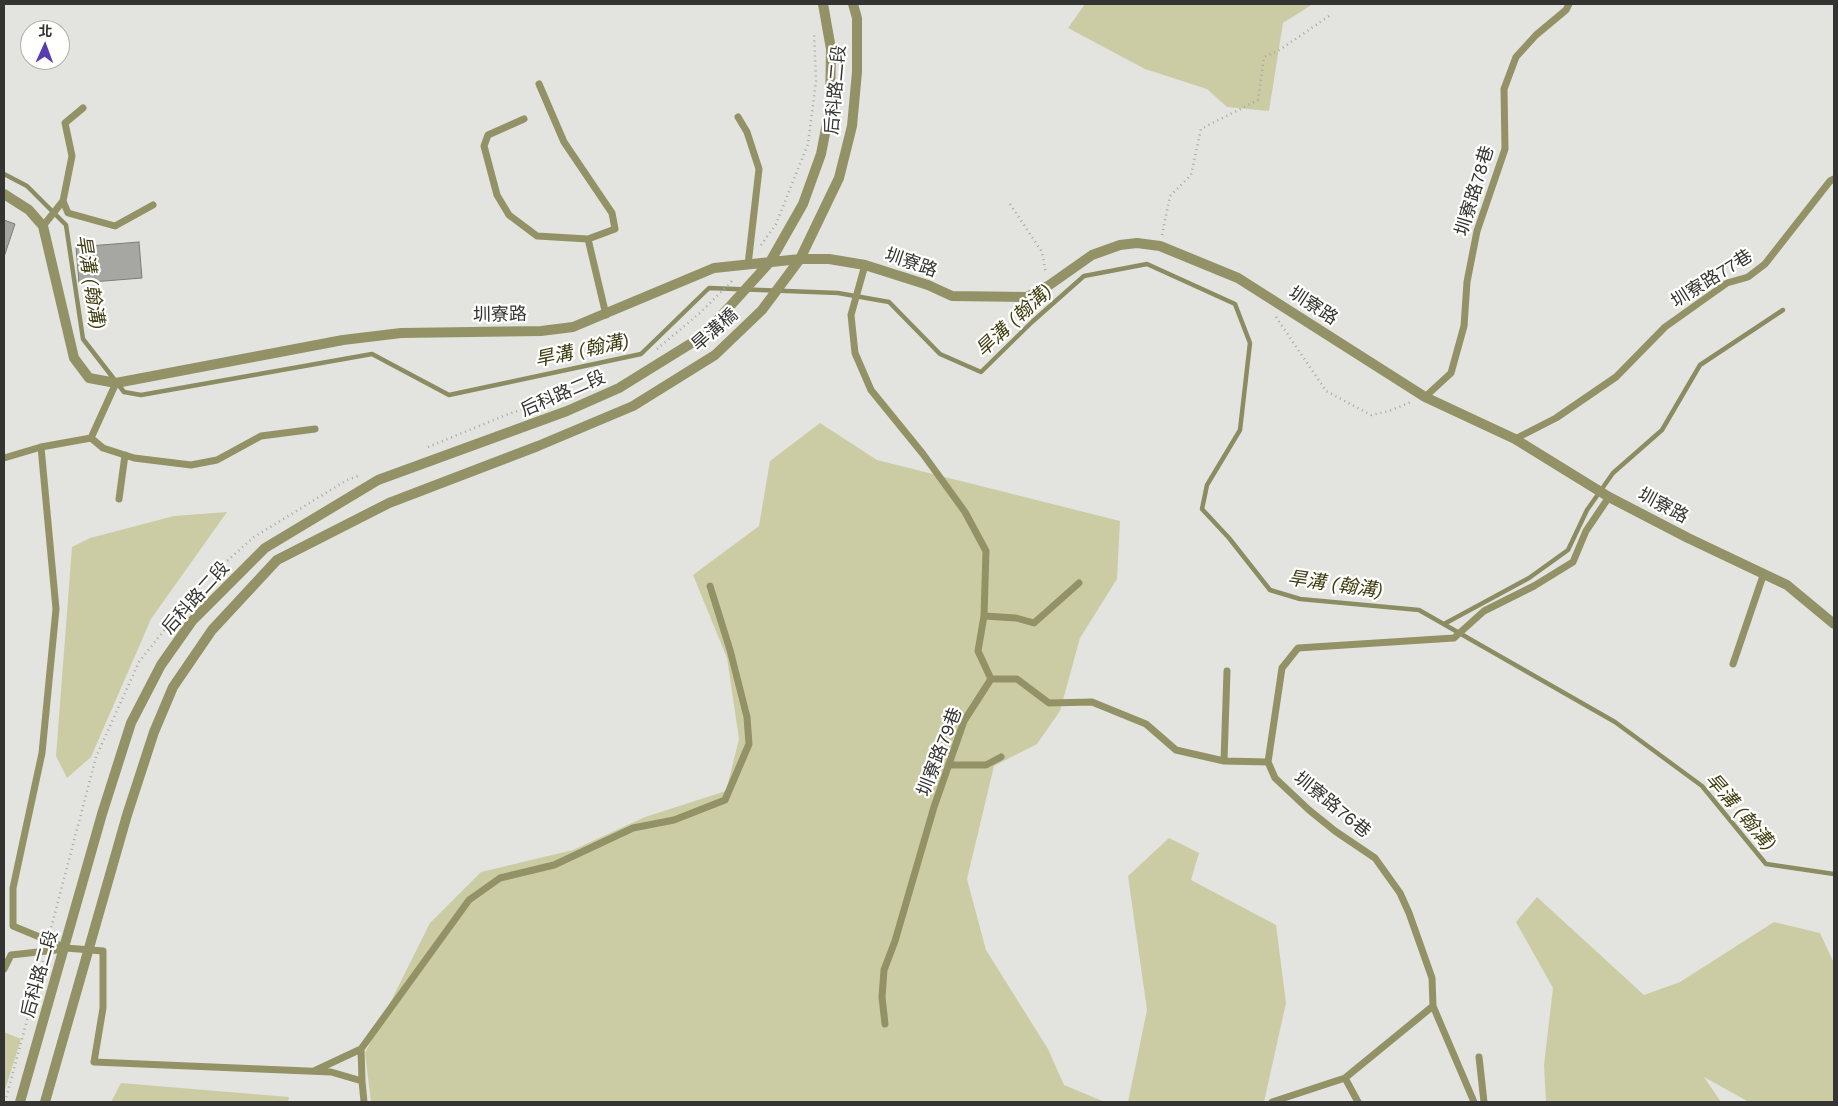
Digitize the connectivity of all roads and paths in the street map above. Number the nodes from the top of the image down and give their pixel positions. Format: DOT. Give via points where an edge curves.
graph roads {
  1 [pos="823,4"];
  2 [pos="853,4"];
  3 [pos="1569,4"];
  4 [pos="1332,14"];
  5 [pos="814,22"];
  6 [pos="539,84"];
  7 [pos="83,108"];
  8 [pos="738,116"];
  9 [pos="524,118"];
  10 [pos="1834,179"];
  11 [pos="4,194"];
  12 [pos="63,201"];
  13 [pos="1010,204"];
  14 [pos="153,205"];
  15 [pos="43,226"];
  16 [pos="588,239"];
  17 [pos="1160,246"];
  18 [pos="800,259"];
  19 [pos="770,262"];
  20 [pos="748,265"];
  21 [pos="865,265"];
  22 [pos="1048,286"];
  23 [pos="606,314"];
  24 [pos="1274,314"];
  25 [pos="652,353"];
  26 [pos="116,383"];
  27 [pos="619,388"];
  28 [pos="582,390"];
  29 [pos="1425,397"];
  30 [pos="633,406"];
  31 [pos="315,429"];
  32 [pos="91,438"];
  33 [pos="1515,439"];
  34 [pos="41,447"];
  35 [pos="426,448"];
  36 [pos="125,455"];
  37 [pos="4,458"];
  38 [pos="364,473"];
  39 [pos="1609,496"];
  40 [pos="119,499"];
  41 [pos="1764,572"];
  42 [pos="1079,583"];
  43 [pos="710,586"];
  44 [pos="984,616"];
  45 [pos="1834,624"];
  46 [pos="1733,664"];
  47 [pos="1227,672"];
  48 [pos="991,678"];
  49 [pos="1001,757"];
  50 [pos="1224,761"];
  51 [pos="1268,762"];
  52 [pos="949,765"];
  53 [pos="48,941"];
  54 [pos="66,948"];
  55 [pos="88,950"];
  56 [pos="46,951"];
  57 [pos="4,969"];
  58 [pos="1433,1006"];
  59 [pos="885,1024"];
  60 [pos="361,1049"];
  61 [pos="1479,1057"];
  62 [pos="312,1072"];
  63 [pos="1345,1078"];
  64 [pos="362,1081"];
  65 [pos="4,1102"];
  66 [pos="20,1102"];
  67 [pos="45,1102"];
  68 [pos="364,1102"];
  69 [pos="1272,1102"];
  70 [pos="1358,1102"];
  71 [pos="1474,1102"];
  72 [pos="1484,1102"];
  1 -- 19 [label="street, 后科路二段" via="831,49 830,108 803,204"];
  2 -- 18 [label="street, 后科路二段" via="857,18 857,72 852,126 839,178"];
  3 -- 29 [label="lane, 圳寮路78巷" via="1516,57 1504,90 1506,149 1477,231 1467,282 1464,326 1451,373"];
  4 -- 17 [label="path" via="1264,57 1258,100 1201,129 1191,175 1170,196"];
  5 -- 20 [label="path" via="816,81 808,144 776,224"];
  6 -- 16 [label="lane" via="564,142 612,213 615,229"];
  7 -- 12 [label="lane" via="65,123 72,156"];
  8 -- 20 [label="lane" via="759,169"];
  9 -- 16 [label="lane" via="488,135 484,146 497,195 509,215 537,236"];
  10 -- 33 [label="lane, 圳寮路77巷" via="1765,264 1748,277 1727,283 1689,308 1665,327 1616,377 1556,418"];
  11 -- 15 [label="street" via="29,210"];
  12 -- 14 [label="lane" via="68,214 115,226"];
  12 -- 15 [label="lane"];
  13 -- 22 [label="path" via="1042,252"];
  15 -- 26 [label="street, 圳寮路" via="74,358 89,378"];
  16 -- 23 [label="lane"];
  17 -- 22 [label="street, 圳寮路" via="1120,245 1092,255"];
  17 -- 29 [label="street, 圳寮路" via="1251,285"];
  18 -- 19 [label="street, 圳寮路"];
  18 -- 21 [label="street, 圳寮路" via="829,259"];
  18 -- 30 [label="street, 旱溝橋" via="762,310 715,355"];
  19 -- 20 [label="street, 圳寮路"];
  19 -- 27 [label="street, 旱溝橋" via="703,336"];
  20 -- 23 [label="street, 圳寮路" via="714,268"];
  20 -- 25 [label="path" via="700,313"];
  21 -- 22 [label="street, 圳寮路" via="952,296 1027,297"];
  21 -- 44 [label="lane" via="851,315 855,353 871,390 965,512 986,552"];
  23 -- 26 [label="street, 圳寮路" via="573,327 541,331 401,333 343,340"];
  24 -- 29 [label="path" via="1326,391 1356,408 1371,415"];
  26 -- 32 [label="lane"];
  27 -- 54 [label="street, 后科路二段" via="509,434 378,480 265,548 199,614 161,665 132,724 100,822"];
  28 -- 35 [label="path" via="506,415"];
  29 -- 33 [label="street, 圳寮路"];
  30 -- 55 [label="street, 后科路二段" via="389,503 278,560 212,630 173,687 151,741"];
  31 -- 36 [label="lane" via="261,436 217,460 191,465"];
  32 -- 34 [label="lane"];
  32 -- 36 [label="lane" via="103,448"];
  33 -- 39 [label="street, 圳寮路"];
  34 -- 37 [label="lane"];
  34 -- 53 [label="lane" via="56,609 42,753 13,888 13,926"];
  36 -- 40 [label="lane"];
  38 -- 53 [label="path" via="254,537 200,585 138,662 96,757"];
  39 -- 41 [label="street, 圳寮路" via="1688,538"];
  39 -- 51 [label="lane" via="1586,531 1573,562 1484,611 1454,638 1298,648 1282,668"];
  41 -- 45 [label="street, 圳寮路" via="1787,585"];
  41 -- 46 [label="lane"];
  42 -- 44 [label="lane" via="1034,623"];
  43 -- 60 [label="lane" via="747,717 749,744 725,800 674,820 633,828 554,865 500,878 469,900"];
  44 -- 48 [label="lane" via="978,651"];
  47 -- 50 [label="lane"];
  48 -- 50 [label="lane" via="1017,679 1049,703 1092,702 1146,724 1176,750"];
  48 -- 52 [label="lane, 圳寮路79巷" via="964,721"];
  49 -- 52 [label="lane" via="986,765"];
  50 -- 51 [label="lane"];
  51 -- 58 [label="lane, 圳寮路76巷" via="1275,778 1309,810 1375,858 1400,893 1432,978"];
  52 -- 59 [label="lane, 圳寮路79巷" via="884,970"];
  53 -- 54 [label="lane"];
  54 -- 55 [label="lane"];
  54 -- 56 [label="lane"];
  54 -- 66 [label="street, 后科路二段"];
  55 -- 62 [label="lane" via="103,951 103,1008 94,1062"];
  55 -- 67 [label="street, 后科路二段"];
  56 -- 57 [label="lane" via="11,955"];
  56 -- 65 [label="path"];
  58 -- 63 [label="lane"];
  58 -- 71 [label="lane, 圳寮路76巷"];
  60 -- 62 [label="lane"];
  60 -- 64 [label="lane"];
  61 -- 72 [label="lane"];
  62 -- 64 [label="lane" via="331,1072"];
  63 -- 69 [label="lane"];
  63 -- 70 [label="lane"];
  64 -- 68 [label="lane"];
}
